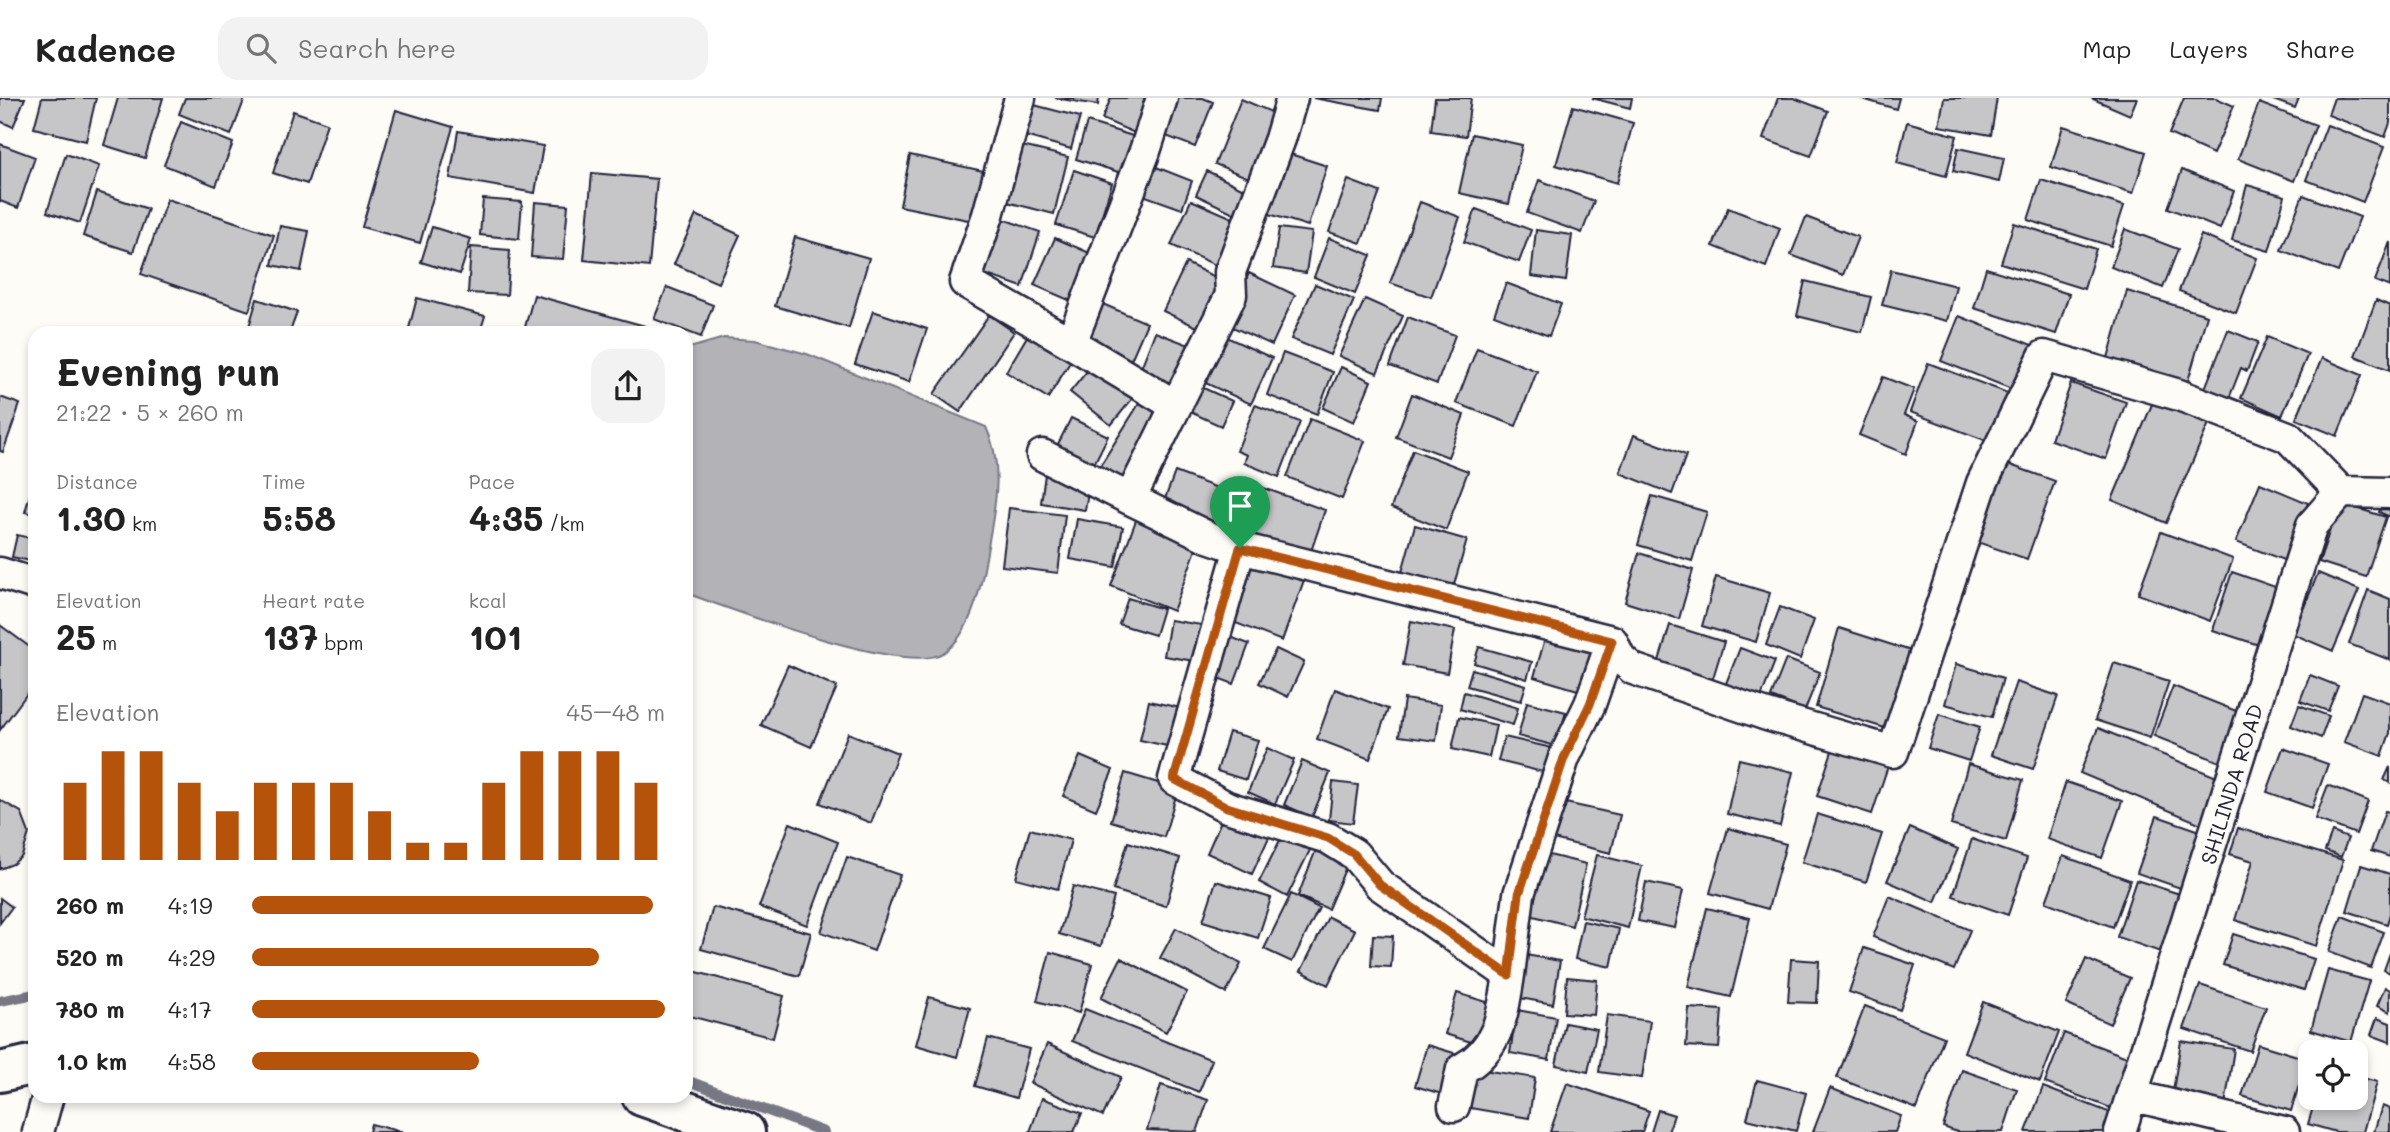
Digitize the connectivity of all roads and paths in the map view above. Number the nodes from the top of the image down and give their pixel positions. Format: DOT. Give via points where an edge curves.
graph roads {
  1 [pos="1020,98"];
  2 [pos="1162,98"];
  3 [pos="1292,98"];
  4 [pos="1070,343"];
  5 [pos="1176,406"];
  6 [pos="1041,455"];
  7 [pos="2341,492"];
  8 [pos="2390,493"];
  9 [pos="1130,499"];
  10 [pos="1240,548"];
  11 [pos="0,573"];
  12 [pos="28,582"];
  13 [pos="1612,641"];
  14 [pos="1509,975"];
  15 [pos="28,1066"];
  16 [pos="0,1072"];
  17 [pos="2134,1096"];
  18 [pos="46,1103"];
  19 [pos="662,1103"];
  20 [pos="1454,1106"];
  21 [pos="38,1132"];
  22 [pos="745,1132"];
  23 [pos="2120,1132"];
  24 [pos="2284,1132"];
  1 -- 4 [label="street" via="965,282"];
  2 -- 4 [label="street"];
  3 -- 5 [label="street" via="1230,272 1231,295"];
  4 -- 5 [label="street"];
  5 -- 9 [label="street"];
  6 -- 9 [label="street"];
  7 -- 8 [label="street"];
  7 -- 13 [label="street" via="2288,437 2179,396 2044,356 1982,482 1894,752 1767,715 1633,668 1620,658"];
  7 -- 17 [label="street, SHILINDA ROAD" via="2312,525"];
  9 -- 10 [label="street"];
  10 -- 13 [label="street"];
  10 -- 14 [label="street" via="1174,779 1227,807 1354,854 1380,885"];
  11 -- 12 [label="street"];
  13 -- 14 [label="street" via="1590,704 1564,758 1519,894"];
  14 -- 20 [label="street" via="1492,1045 1462,1069"];
  15 -- 16 [label="street"];
  17 -- 23 [label="street, SHILINDA ROAD"];
  17 -- 24 [label="street"];
  18 -- 21 [label="street"];
  19 -- 22 [label="street"];
}
